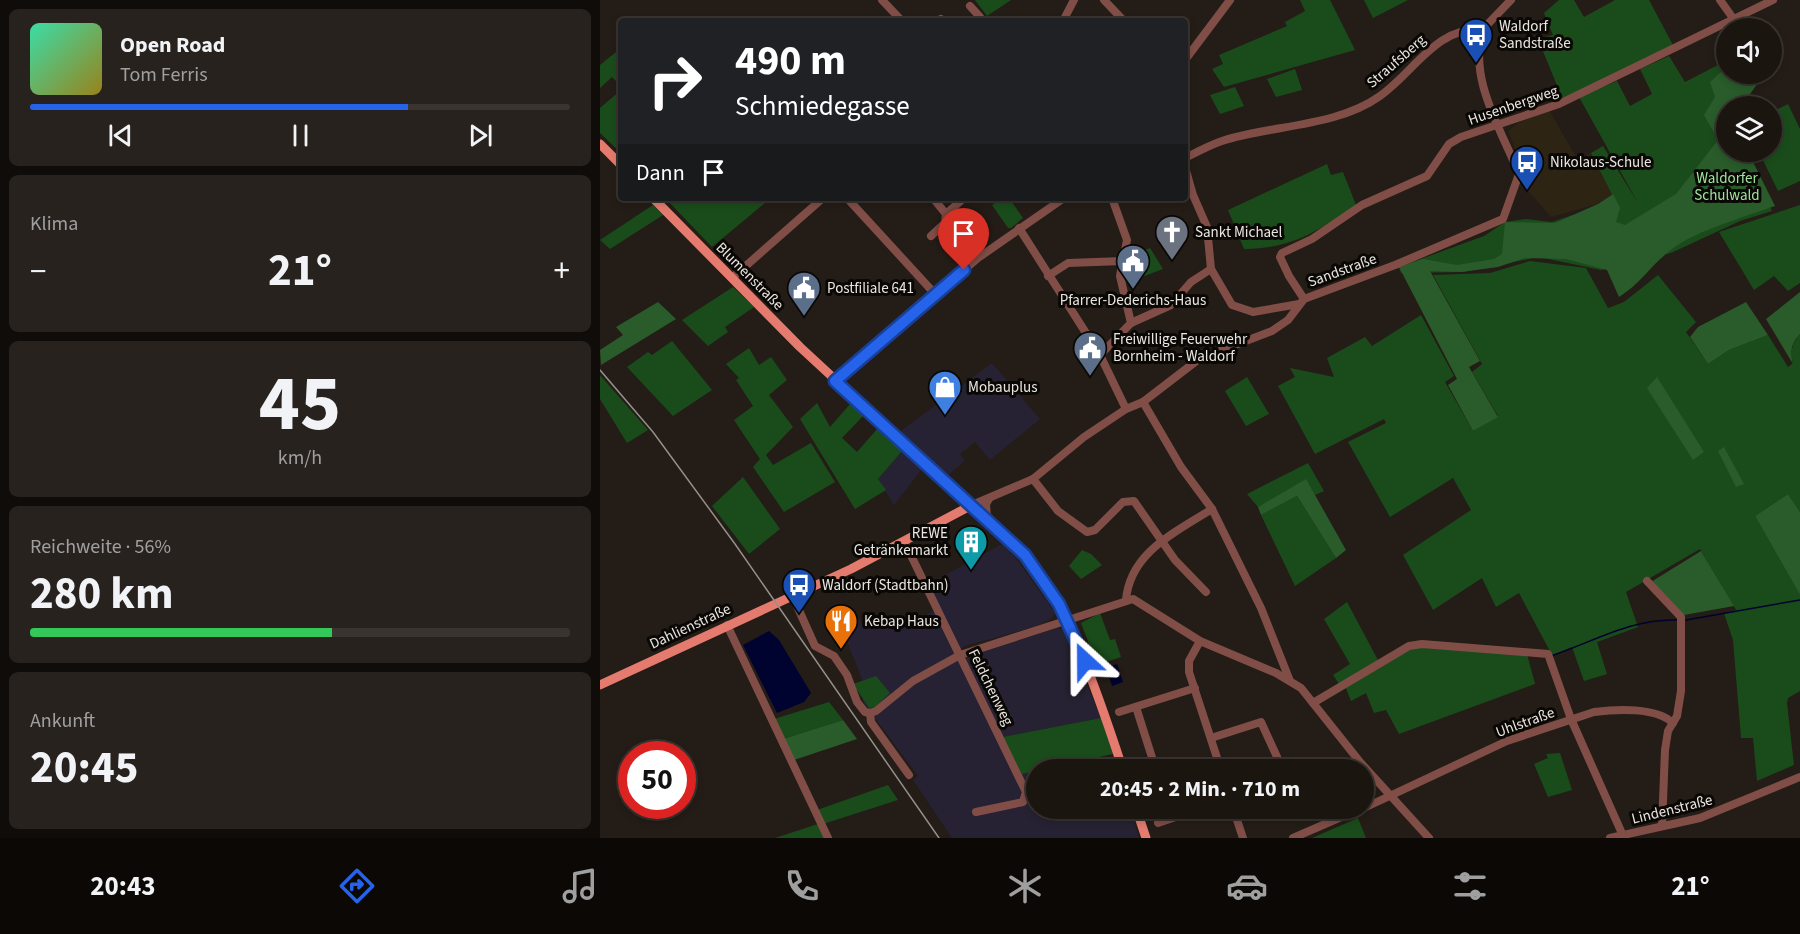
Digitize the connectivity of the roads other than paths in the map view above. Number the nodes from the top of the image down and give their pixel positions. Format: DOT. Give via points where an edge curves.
graph roads {
  1 [pos="882,0"];
  2 [pos="1074,0"];
  3 [pos="1104,0"];
  4 [pos="1230,0"];
  5 [pos="1511,0"];
  6 [pos="1720,0"];
  7 [pos="1773,0"];
  8 [pos="970,6"];
  9 [pos="899,18"];
  10 [pos="979,18"];
  11 [pos="1065,18"];
  12 [pos="1122,18"];
  13 [pos="1733,18"];
  14 [pos="1740,18"];
  15 [pos="1484,28"];
  16 [pos="1716,30"];
  17 [pos="1188,56"];
  18 [pos="1498,123"];
  19 [pos="600,144"];
  20 [pos="1188,157"];
  21 [pos="618,162"];
  22 [pos="1188,182"];
  23 [pos="656,201"];
  24 [pos="820,201"];
  25 [pos="850,201"];
  26 [pos="936,201"];
  27 [pos="960,201"];
  28 [pos="1050,201"];
  29 [pos="1113,201"];
  30 [pos="946,213"];
  31 [pos="1019,228"];
  32 [pos="932,236"];
  33 [pos="1123,261"];
  34 [pos="1211,269"];
  35 [pos="1048,276"];
  36 [pos="732,278"];
  37 [pos="935,294"];
  38 [pos="1301,301"];
  39 [pos="1131,323"];
  40 [pos="1100,355"];
  41 [pos="835,381"];
  42 [pos="1143,402"];
  43 [pos="1126,409"];
  44 [pos="1033,479"];
  45 [pos="953,490"];
  46 [pos="989,499"];
  47 [pos="972,505"];
  48 [pos="1212,509"];
  49 [pos="952,514"];
  50 [pos="987,518"];
  51 [pos="904,541"];
  52 [pos="1162,541"];
  53 [pos="1647,581"];
  54 [pos="1206,592"];
  55 [pos="793,597"];
  56 [pos="1126,600"];
  57 [pos="1066,620"];
  58 [pos="727,625"];
  59 [pos="1200,640"];
  60 [pos="960,655"];
  61 [pos="1290,681"];
  62 [pos="600,685"];
  63 [pos="1195,688"];
  64 [pos="1313,703"];
  65 [pos="1136,707"];
  66 [pos="1119,712"];
  67 [pos="870,713"];
  68 [pos="1571,719"];
  69 [pos="1673,723"];
  70 [pos="1211,738"];
  71 [pos="1119,759"];
  72 [pos="1153,759"];
  73 [pos="1218,759"];
  74 [pos="1278,759"];
  75 [pos="909,776"];
  76 [pos="1800,777"];
  77 [pos="1392,795"];
  78 [pos="1374,803"];
  79 [pos="976,812"];
  80 [pos="1140,819"];
  81 [pos="1169,819"];
  82 [pos="1237,819"];
  83 [pos="1337,819"];
  84 [pos="1158,823"];
  85 [pos="1662,826"];
  86 [pos="1623,836"];
  87 [pos="828,838"];
  88 [pos="1146,838"];
  89 [pos="1243,838"];
  90 [pos="1293,838"];
  91 [pos="1430,838"];
  92 [pos="1610,838"];
  1 -- 9 [label="street"];
  2 -- 11 [label="street"];
  3 -- 12 [label="street"];
  4 -- 17 [label="street"];
  5 -- 15 [label="street"];
  6 -- 13 [label="street"];
  7 -- 14 [label="street, Husenbergweg"];
  8 -- 10 [label="street"];
  15 -- 18 [label="street, Sandstraße" via="1479,63 1486,97"];
  15 -- 20 [label="street, Straufsberg" via="1439,41 1380,96 1366,103 1329,118 1222,141"];
  16 -- 18 [label="street, Husenbergweg" via="1558,105"];
  18 -- 38 [label="street, Husenbergweg" via="1449,144 1427,177 1362,205 1312,239 1286,249 1280,257"];
  18 -- 38 [label="street, Sandstraße" via="1520,174 1503,219"];
  19 -- 21 [label="main road"];
  22 -- 34 [label="street" via="1207,227"];
  23 -- 36 [label="main road, Blumenstraße"];
  24 -- 36 [label="street"];
  25 -- 37 [label="street"];
  26 -- 30 [label="street"];
  27 -- 30 [label="street"];
  28 -- 31 [label="street"];
  29 -- 33 [label="street" via="1127,240"];
  30 -- 32 [label="street" via="945,223"];
  31 -- 35 [label="street"];
  31 -- 37 [label="street"];
  33 -- 35 [label="street" via="1068,263"];
  33 -- 39 [label="street" via="1120,284"];
  34 -- 38 [label="street" via="1232,304 1243,310 1253,312"];
  34 -- 39 [label="street" via="1191,282 1171,305"];
  35 -- 40 [label="street"];
  36 -- 41 [label="main road, Blumenstraße"];
  37 -- 41 [label="street"];
  38 -- 42 [label="street, Sandstraße" via="1287,320 1272,331 1198,359"];
  39 -- 40 [label="street"];
  40 -- 43 [label="street"];
  41 -- 45 [label="main road, Blumenstraße"];
  42 -- 43 [label="street, Sandstraße"];
  42 -- 48 [label="street" via="1181,467"];
  43 -- 44 [label="street, Sandstraße"];
  44 -- 46 [label="street, Sandstraße"];
  44 -- 52 [label="street" via="1058,511 1083,530 1095,530 1131,499"];
  45 -- 47 [label="main road, Blumenstraße"];
  45 -- 49 [label="main road" via="956,507"];
  46 -- 47 [label="street, Sandstraße"];
  46 -- 50 [label="street"];
  47 -- 49 [label="main road, Dahlienstraße"];
  47 -- 50 [label="main road, Blumenstraße"];
  48 -- 52 [label="street"];
  48 -- 61 [label="street" via="1263,612"];
  49 -- 51 [label="main road, Dahlienstraße"];
  50 -- 57 [label="main road, Blumenstraße" via="1025,555"];
  51 -- 55 [label="main road, Dahlienstraße"];
  51 -- 60 [label="street, Feldchenweg"];
  52 -- 54 [label="street"];
  52 -- 56 [label="street" via="1140,561"];
  53 -- 69 [label="street" via="1681,617 1681,691"];
  55 -- 58 [label="main road, Dahlienstraße"];
  55 -- 67 [label="street" via="815,646 834,656 847,675 857,702"];
  56 -- 57 [label="street"];
  56 -- 59 [label="street" via="1142,603"];
  57 -- 60 [label="street"];
  57 -- 71 [label="main road, Blumenstraße" via="1094,681"];
  58 -- 62 [label="main road, Dahlienstraße"];
  58 -- 87 [label="street"];
  59 -- 61 [label="street"];
  59 -- 63 [label="street" via="1188,667"];
  60 -- 67 [label="street" via="913,681"];
  60 -- 79 [label="street, Feldchenweg" via="1026,792 1023,802"];
  61 -- 64 [label="street"];
  63 -- 65 [label="street"];
  63 -- 70 [label="street"];
  64 -- 68 [label="street" via="1409,646 1422,644 1548,655"];
  64 -- 77 [label="street"];
  65 -- 66 [label="street"];
  65 -- 72 [label="street"];
  67 -- 75 [label="street" via="871,722"];
  68 -- 69 [label="street, Uhlstraße" via="1609,710 1664,714"];
  68 -- 77 [label="street, Uhlstraße" via="1508,741"];
  68 -- 86 [label="street"];
  69 -- 85 [label="street" via="1665,750"];
  70 -- 73 [label="street"];
  70 -- 74 [label="street" via="1261,722"];
  76 -- 85 [label="street, Lindenstraße" via="1700,818"];
  77 -- 78 [label="street, Uhlstraße"];
  77 -- 91 [label="street"];
  80 -- 88 [label="main road"];
  81 -- 84 [label="street"];
  82 -- 89 [label="street"];
  83 -- 90 [label="street, Uhlstraße"];
  85 -- 86 [label="street, Lindenstraße"];
  86 -- 92 [label="street, Lindenstraße"];
}
